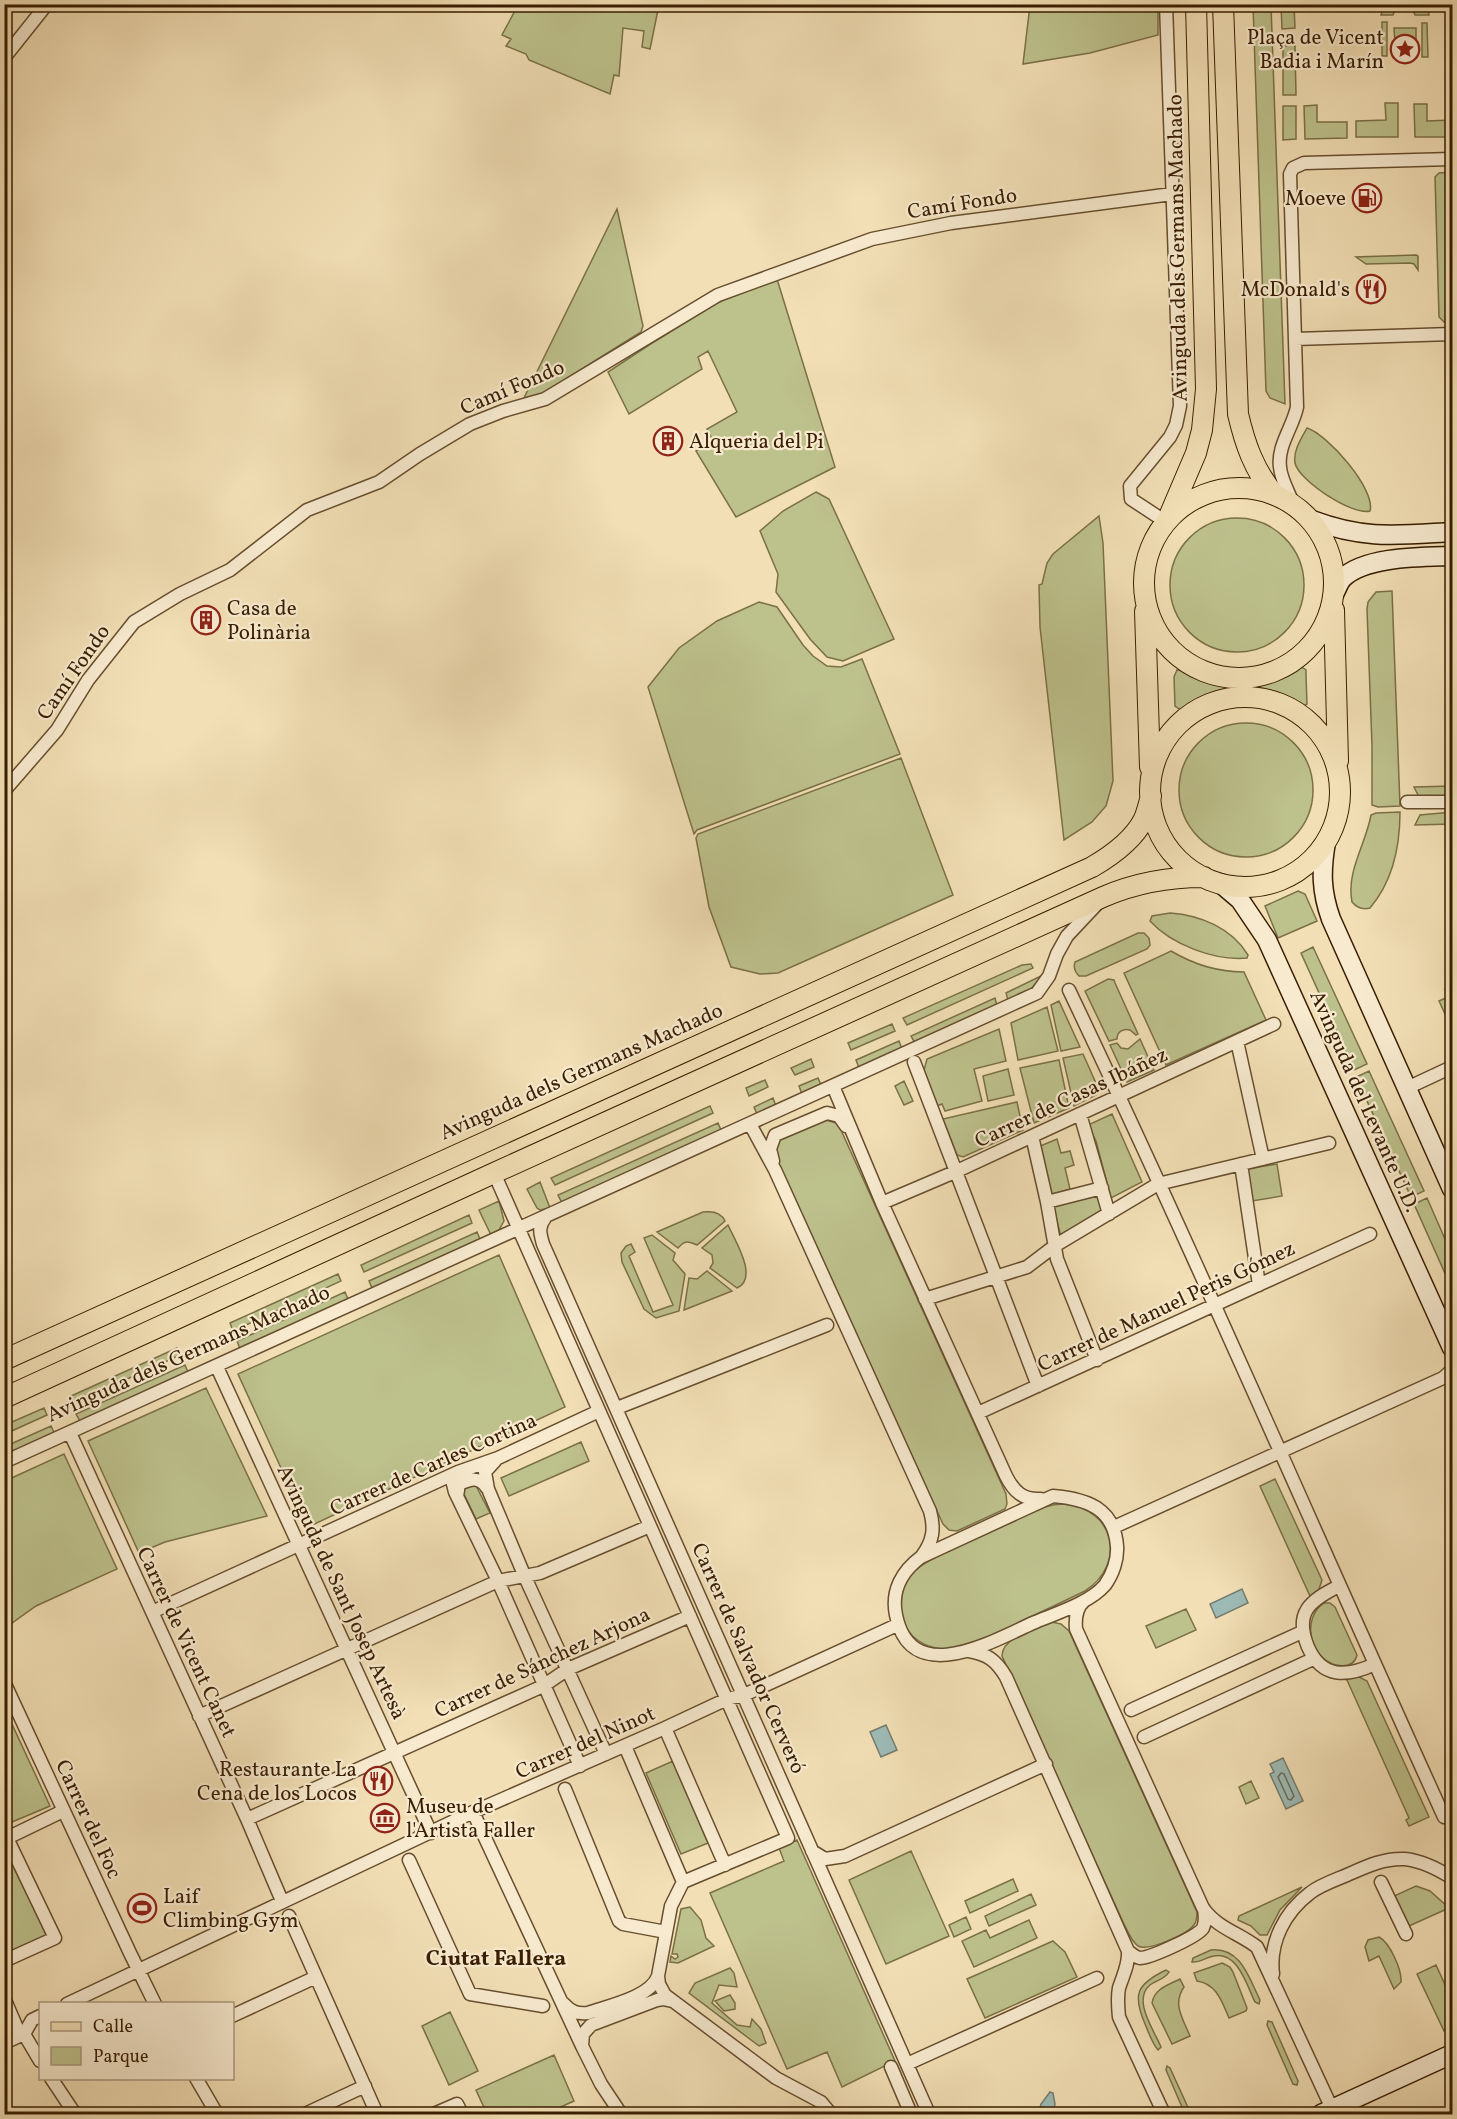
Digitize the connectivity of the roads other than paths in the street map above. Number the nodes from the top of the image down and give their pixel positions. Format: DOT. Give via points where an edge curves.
graph roads {
  1 [pos="47,4"];
  2 [pos="1166,4"];
  3 [pos="1196,4"];
  4 [pos="1222,4"];
  5 [pos="4,58"];
  6 [pos="1452,159"];
  7 [pos="1172,194"];
  8 [pos="1452,334"];
  9 [pos="1294,339"];
  10 [pos="1275,494"];
  11 [pos="1293,504"];
  12 [pos="1312,520"];
  13 [pos="1167,521"];
  14 [pos="1452,532"];
  15 [pos="1452,556"];
  16 [pos="1144,579"];
  17 [pos="1334,596"];
  18 [pos="1339,775"];
  19 [pos="4,791"];
  20 [pos="1150,792"];
  21 [pos="1452,801"];
  22 [pos="1407,802"];
  23 [pos="1326,842"];
  24 [pos="1212,880"];
  25 [pos="1103,897"];
  26 [pos="1069,990"];
  27 [pos="1274,1024"];
  28 [pos="1237,1041"];
  29 [pos="914,1062"];
  30 [pos="1452,1066"];
  31 [pos="833,1086"];
  32 [pos="1407,1089"];
  33 [pos="1119,1096"];
  34 [pos="1080,1114"];
  35 [pos="750,1124"];
  36 [pos="852,1134"];
  37 [pos="1032,1136"];
  38 [pos="1329,1143"];
  39 [pos="1263,1159"];
  40 [pos="1241,1164"];
  41 [pos="775,1170"];
  42 [pos="957,1171"];
  43 [pos="494,1173"];
  44 [pos="1158,1184"];
  45 [pos="1102,1188"];
  46 [pos="1452,1189"];
  47 [pos="1047,1202"];
  48 [pos="882,1203"];
  49 [pos="1109,1214"];
  50 [pos="545,1218"];
  51 [pos="520,1229"];
  52 [pos="1370,1233"];
  53 [pos="1056,1245"];
  54 [pos="996,1278"];
  55 [pos="1259,1285"];
  56 [pos="926,1299"];
  57 [pos="1214,1306"];
  58 [pos="827,1325"];
  59 [pos="1452,1348"];
  60 [pos="1096,1359"];
  61 [pos="4,1360"];
  62 [pos="217,1367"];
  63 [pos="1452,1370"];
  64 [pos="1038,1386"];
  65 [pos="4,1398"];
  66 [pos="617,1408"];
  67 [pos="599,1412"];
  68 [pos="978,1413"];
  69 [pos="70,1433"];
  70 [pos="1280,1451"];
  71 [pos="498,1458"];
  72 [pos="4,1462"];
  73 [pos="458,1472"];
  74 [pos="488,1489"];
  75 [pos="457,1496"];
  76 [pos="1045,1499"];
  77 [pos="650,1526"];
  78 [pos="1114,1527"];
  79 [pos="300,1545"];
  80 [pos="921,1557"];
  81 [pos="525,1577"];
  82 [pos="498,1581"];
  83 [pos="1339,1586"];
  84 [pos="1085,1599"];
  85 [pos="152,1612"];
  86 [pos="690,1616"];
  87 [pos="897,1625"];
  88 [pos="1302,1632"];
  89 [pos="347,1649"];
  90 [pos="969,1651"];
  91 [pos="1313,1659"];
  92 [pos="1375,1664"];
  93 [pos="568,1669"];
  94 [pos="4,1682"];
  95 [pos="543,1686"];
  96 [pos="744,1695"];
  97 [pos="727,1699"];
  98 [pos="1131,1710"];
  99 [pos="199,1716"];
  100 [pos="665,1728"];
  101 [pos="1144,1737"];
  102 [pos="625,1746"];
  103 [pos="395,1752"];
  104 [pos="606,1754"];
  105 [pos="1046,1764"];
  106 [pos="580,1766"];
  107 [pos="565,1789"];
  108 [pos="63,1811"];
  109 [pos="473,1812"];
  110 [pos="1448,1816"];
  111 [pos="247,1819"];
  112 [pos="432,1833"];
  113 [pos="811,1850"];
  114 [pos="409,1860"];
  115 [pos="725,1865"];
  116 [pos="1452,1878"];
  117 [pos="683,1882"];
  118 [pos="1381,1882"];
  119 [pos="282,1901"];
  120 [pos="1203,1908"];
  121 [pos="289,1916"];
  122 [pos="666,1932"];
  123 [pos="1406,1934"];
  124 [pos="1128,1951"];
  125 [pos="4,1961"];
  126 [pos="138,1970"];
  127 [pos="658,1976"];
  128 [pos="316,1977"];
  129 [pos="1097,1978"];
  130 [pos="1274,1981"];
  131 [pos="4,1998"];
  132 [pos="71,2002"];
  133 [pos="154,2002"];
  134 [pos="676,2002"];
  135 [pos="563,2003"];
  136 [pos="543,2006"];
  137 [pos="234,2015"];
  138 [pos="39,2016"];
  139 [pos="22,2035"];
  140 [pos="4,2043"];
  141 [pos="582,2046"];
  142 [pos="1452,2054"];
  143 [pos="39,2060"];
  144 [pos="907,2064"];
  145 [pos="891,2067"];
  146 [pos="52,2080"];
  147 [pos="197,2080"];
  148 [pos="365,2086"];
  149 [pos="1329,2113"];
  150 [pos="75,2115"];
  151 [pos="217,2115"];
  152 [pos="305,2115"];
  153 [pos="377,2115"];
  154 [pos="434,2115"];
  155 [pos="462,2115"];
  156 [pos="621,2115"];
  157 [pos="831,2115"];
  158 [pos="911,2115"];
  159 [pos="929,2115"];
  160 [pos="1164,2115"];
  1 -- 5 [label="street"];
  2 -- 7 [label="street"];
  3 -- 13 [label="main road, Avinguda dels Germans Machado" via="1206,389 1196,453"];
  4 -- 10 [label="main road" via="1238,414 1257,470"];
  6 -- 9 [label="street" via="1304,163 1293,168 1289,181"];
  7 -- 13 [label="street" via="1180,406 1170,437 1133,480 1129,493 1136,503"];
  7 -- 19 [label="street, Camí Fondo" via="951,223 872,239 718,295 545,399 470,424 379,482 307,510 230,570 134,622 88,680 57,730"];
  8 -- 9 [label="street"];
  9 -- 11 [label="street" via="1297,407 1282,446 1280,467"];
  10 -- 11 [label="main road"];
  10 -- 13 [label="main road" via="1249,488 1222,489 1190,502"];
  11 -- 12 [label="main road"];
  12 -- 14 [label="street" via="1342,530 1382,536"];
  12 -- 17 [label="main road" via="1329,549"];
  13 -- 16 [label="main road" via="1150,549"];
  15 -- 17 [label="street" via="1385,561 1357,568 1342,578"];
  16 -- 17 [label="main road" via="1154,624 1173,651 1198,669 1230,678 1254,677 1277,670 1304,653 1323,628"];
  16 -- 20 [label="main road, Avinguda dels Germans Machado"];
  17 -- 18 [label="main road"];
  18 -- 20 [label="main road" via="1326,741 1314,726 1284,705 1248,696 1204,706 1181,722 1159,752"];
  18 -- 23 [label="main road" via="1340,798"];
  20 -- 24 [label="main road" via="1154,816 1166,844 1186,866"];
  20 -- 61 [label="main road, Avinguda dels Germans Machado" via="1145,817 1137,830 1092,867"];
  21 -- 22 [label="street"];
  23 -- 24 [label="main road" via="1285,878 1254,886"];
  23 -- 32 [label="street, Avinguda del Levante U.D." via="1321,868 1327,907"];
  24 -- 25 [label="main road, Avinguda dels Germans Machado" via="1177,877 1124,888"];
  24 -- 59 [label="street, Avinguda del Levante U.D." via="1239,900 1267,940"];
  25 -- 31 [label="street, Avinguda dels Germans Machado" via="1067,936 1037,993"];
  25 -- 43 [label="main road, Avinguda dels Germans Machado"];
  26 -- 33 [label="street"];
  27 -- 28 [label="street, Carrer de Casas Ibáñez"];
  28 -- 33 [label="street, Carrer de Casas Ibáñez"];
  28 -- 39 [label="street"];
  29 -- 42 [label="street"];
  30 -- 32 [label="street, Avinguda del Levante U.D."];
  31 -- 35 [label="street, Avinguda dels Germans Machado"];
  31 -- 36 [label="street"];
  32 -- 46 [label="street, Avinguda del Levante U.D."];
  33 -- 34 [label="street, Carrer de Casas Ibáñez"];
  33 -- 44 [label="street"];
  34 -- 37 [label="street, Carrer de Casas Ibáñez"];
  34 -- 45 [label="street"];
  35 -- 41 [label="street"];
  35 -- 50 [label="street, Avinguda dels Germans Machado"];
  36 -- 41 [label="street" via="839,1116 827,1113 775,1135 770,1149"];
  36 -- 48 [label="street"];
  37 -- 42 [label="street, Carrer de Casas Ibáñez"];
  37 -- 47 [label="street"];
  38 -- 39 [label="street"];
  39 -- 40 [label="street"];
  40 -- 44 [label="street"];
  40 -- 55 [label="street"];
  41 -- 80 [label="street" via="930,1511 933,1536"];
  42 -- 48 [label="street, Carrer de Casas Ibáñez"];
  42 -- 54 [label="street"];
  43 -- 51 [label="street, Carrer de Salvador Cerveró"];
  43 -- 65 [label="main road, Avinguda dels Germans Machado"];
  44 -- 49 [label="street"];
  44 -- 57 [label="street"];
  45 -- 47 [label="street"];
  45 -- 49 [label="street"];
  47 -- 53 [label="street"];
  48 -- 56 [label="street"];
  49 -- 53 [label="street"];
  50 -- 51 [label="street, Avinguda dels Germans Machado"];
  50 -- 66 [label="street, Carrer de Salvador Cerveró" via="540,1225 543,1244"];
  51 -- 62 [label="street, Avinguda dels Germans Machado"];
  51 -- 67 [label="street, Carrer de Salvador Cerveró"];
  52 -- 55 [label="street, Carrer de Manuel Peris Gómez"];
  53 -- 54 [label="street" via="1027,1267"];
  53 -- 60 [label="street"];
  54 -- 56 [label="street"];
  54 -- 64 [label="street"];
  55 -- 57 [label="street, Carrer de Manuel Peris Gómez"];
  56 -- 68 [label="street"];
  57 -- 60 [label="street, Carrer de Manuel Peris Gómez"];
  57 -- 70 [label="street"];
  58 -- 66 [label="street"];
  60 -- 64 [label="street, Carrer de Manuel Peris Gómez"];
  62 -- 69 [label="street, Avinguda dels Germans Machado"];
  62 -- 79 [label="street, Avinguda de Sant Josep Artesà"];
  63 -- 70 [label="street" via="1443,1378"];
  64 -- 68 [label="street, Carrer de Manuel Peris Gómez"];
  66 -- 96 [label="street, Carrer de Salvador Cerveró"];
  67 -- 71 [label="street, Carrer de Carles Cortina"];
  67 -- 77 [label="street, Carrer de Salvador Cerveró"];
  68 -- 76 [label="street" via="1011,1487 1030,1500"];
  69 -- 72 [label="street, Avinguda dels Germans Machado"];
  69 -- 85 [label="street, Carrer de Vicent Canet"];
  70 -- 78 [label="street"];
  70 -- 83 [label="street"];
  71 -- 73 [label="street, Carrer de Carles Cortina"];
  71 -- 74 [label="street" via="485,1472"];
  73 -- 75 [label="street" via="453,1484"];
  73 -- 79 [label="street, Carrer de Carles Cortina"];
  74 -- 75 [label="street" via="483,1482 472,1479 459,1484"];
  74 -- 81 [label="street"];
  75 -- 82 [label="street"];
  76 -- 78 [label="street" via="1053,1496 1082,1501 1104,1513"];
  76 -- 80 [label="street"];
  77 -- 81 [label="street"];
  77 -- 86 [label="street, Carrer de Salvador Cerveró"];
  78 -- 84 [label="street" via="1118,1551 1115,1563 1104,1586"];
  79 -- 85 [label="street, Carrer de Carles Cortina"];
  79 -- 89 [label="street, Avinguda de Sant Josep Artesà"];
  80 -- 87 [label="street" via="911,1564 897,1587 893,1603"];
  81 -- 82 [label="street"];
  81 -- 93 [label="street"];
  82 -- 89 [label="street"];
  82 -- 95 [label="street"];
  83 -- 88 [label="street" via="1313,1602 1305,1613"];
  83 -- 92 [label="street"];
  84 -- 90 [label="street"];
  84 -- 120 [label="street" via="1076,1613 1076,1629"];
  85 -- 99 [label="street, Carrer de Vicent Canet"];
  86 -- 93 [label="street, Carrer de Sánchez Arjona"];
  86 -- 97 [label="street, Carrer de Salvador Cerveró"];
  87 -- 90 [label="street" via="915,1648 928,1653 941,1656"];
  87 -- 96 [label="street, Carrer del Ninot"];
  88 -- 91 [label="street"];
  88 -- 98 [label="street"];
  89 -- 99 [label="street"];
  89 -- 103 [label="street, Avinguda de Sant Josep Artesà"];
  90 -- 105 [label="street" via="992,1658 999,1665"];
  91 -- 92 [label="street" via="1330,1671 1343,1673 1358,1672"];
  91 -- 101 [label="street"];
  92 -- 110 [label="street"];
  93 -- 95 [label="street, Carrer de Sánchez Arjona"];
  93 -- 104 [label="street"];
  94 -- 108 [label="street, Carrer del Foc"];
  95 -- 103 [label="street, Carrer de Sánchez Arjona"];
  95 -- 106 [label="street"];
  96 -- 97 [label="street, Carrer del Ninot"];
  96 -- 113 [label="street, Carrer de Salvador Cerveró"];
  97 -- 100 [label="street, Carrer del Ninot"];
  97 -- 115 [label="street, Carrer de Salvador Cerveró" via="788,1838"];
  99 -- 111 [label="street, Carrer de Vicent Canet"];
  100 -- 102 [label="street, Carrer del Ninot"];
  100 -- 115 [label="street"];
  102 -- 104 [label="street, Carrer del Ninot"];
  102 -- 117 [label="street"];
  103 -- 111 [label="street, Carrer de Sánchez Arjona"];
  103 -- 112 [label="street, Avinguda de Sant Josep Artesà"];
  104 -- 106 [label="street, Carrer del Ninot"];
  105 -- 113 [label="street" via="845,1856 825,1859"];
  105 -- 124 [label="street"];
  106 -- 109 [label="street, Carrer del Ninot"];
  107 -- 122 [label="street" via="619,1921"];
  108 -- 125 [label="street" via="7,1838 55,1938"];
  108 -- 126 [label="street, Carrer del Foc"];
  109 -- 112 [label="street, Carrer del Ninot"];
  109 -- 135 [label="street"];
  111 -- 119 [label="street, Carrer de Vicent Canet"];
  112 -- 119 [label="street, Carrer del Ninot"];
  113 -- 144 [label="street, Carrer de Salvador Cerveró"];
  114 -- 136 [label="street" via="470,1994"];
  115 -- 117 [label="street"];
  116 -- 130 [label="street" via="1425,1863 1387,1860 1311,1892 1282,1923 1272,1954"];
  117 -- 122 [label="street" via="671,1906"];
  118 -- 123 [label="street"];
  119 -- 126 [label="street, Carrer del Ninot"];
  120 -- 124 [label="street" via="1205,1919 1196,1935 1148,1957 1135,1957"];
  120 -- 130 [label="street" via="1219,1925 1244,1936 1257,1947"];
  121 -- 128 [label="street"];
  122 -- 127 [label="street"];
  124 -- 160 [label="street" via="1119,1988 1119,2017"];
  126 -- 132 [label="street, Carrer del Ninot"];
  126 -- 133 [label="street, Carrer del Foc"];
  127 -- 134 [label="street" via="661,1991"];
  127 -- 135 [label="street" via="648,1991 588,2013 579,2014"];
  128 -- 137 [label="street"];
  128 -- 148 [label="street"];
  129 -- 144 [label="street"];
  130 -- 149 [label="street"];
  131 -- 139 [label="street"];
  134 -- 141 [label="street" via="657,2000 591,2025"];
  134 -- 157 [label="street" via="776,2078 821,2102"];
  135 -- 141 [label="street"];
  138 -- 139 [label="street"];
  139 -- 140 [label="street"];
  139 -- 143 [label="street"];
  141 -- 156 [label="street"];
  142 -- 149 [label="street"];
  144 -- 159 [label="street, Carrer de Salvador Cerveró"];
  145 -- 158 [label="street"];
  146 -- 150 [label="street"];
  147 -- 151 [label="street"];
  148 -- 152 [label="street"];
  148 -- 153 [label="street"];
  154 -- 155 [label="street" via="457,2104"];
}
